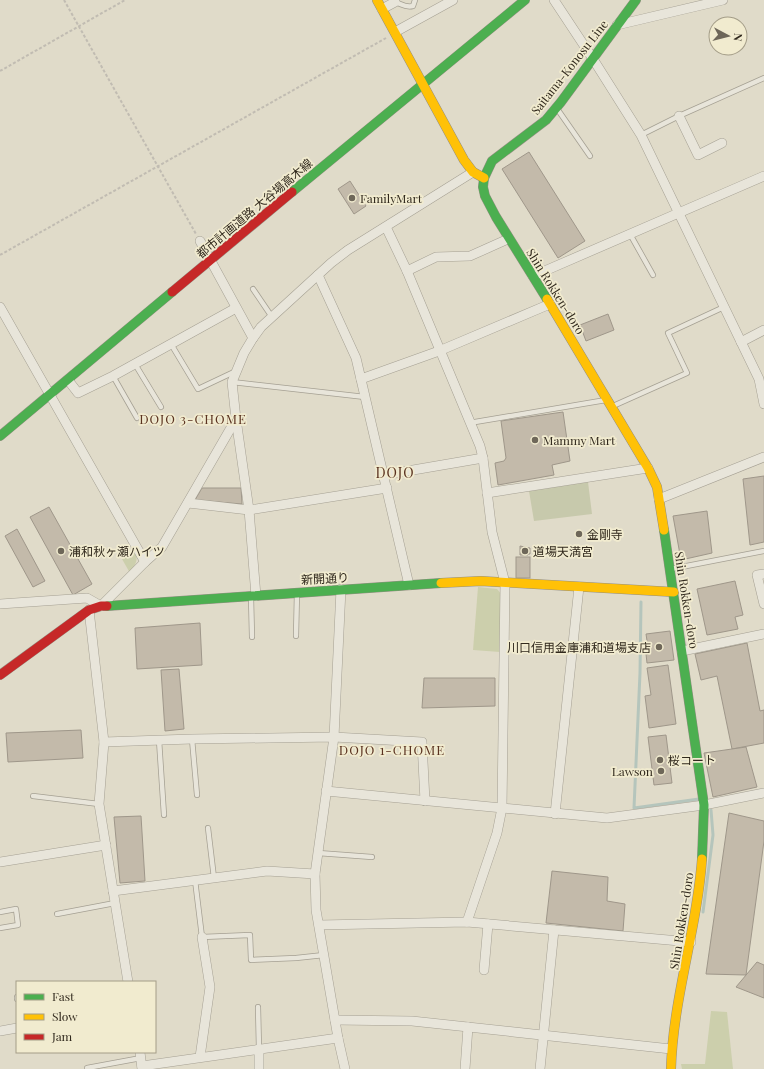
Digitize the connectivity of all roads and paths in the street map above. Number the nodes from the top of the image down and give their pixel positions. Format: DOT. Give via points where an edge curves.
graph roads {
  1 [pos="64,0"];
  2 [pos="126,0"];
  3 [pos="377,0"];
  4 [pos="415,0"];
  5 [pos="453,0"];
  6 [pos="525,0"];
  7 [pos="554,0"];
  8 [pos="636,0"];
  9 [pos="723,0"];
  10 [pos="396,1"];
  11 [pos="382,9"];
  12 [pos="618,25"];
  13 [pos="79,26"];
  14 [pos="395,32"];
  15 [pos="593,59"];
  16 [pos="0,71"];
  17 [pos="764,78"];
  18 [pos="423,85"];
  19 [pos="556,107"];
  20 [pos="679,116"];
  21 [pos="641,135"];
  22 [pos="722,143"];
  23 [pos="590,156"];
  24 [pos="157,167"];
  25 [pos="473,172"];
  26 [pos="764,176"];
  27 [pos="484,178"];
  28 [pos="678,213"];
  29 [pos="386,227"];
  30 [pos="630,234"];
  31 [pos="508,239"];
  32 [pos="200,241"];
  33 [pos="0,255"];
  34 [pos="210,260"];
  35 [pos="407,271"];
  36 [pos="318,275"];
  37 [pos="653,275"];
  38 [pos="532,276"];
  39 [pos="253,289"];
  40 [pos="550,304"];
  41 [pos="0,306"];
  42 [pos="724,307"];
  43 [pos="236,308"];
  44 [pos="272,318"];
  45 [pos="764,330"];
  46 [pos="253,338"];
  47 [pos="741,342"];
  48 [pos="171,344"];
  49 [pos="439,351"];
  50 [pos="135,364"];
  51 [pos="236,371"];
  52 [pos="113,376"];
  53 [pos="361,379"];
  54 [pos="68,380"];
  55 [pos="232,382"];
  56 [pos="51,394"];
  57 [pos="365,396"];
  58 [pos="611,403"];
  59 [pos="764,404"];
  60 [pos="161,407"];
  61 [pos="137,418"];
  62 [pos="236,419"];
  63 [pos="469,423"];
  64 [pos="0,436"];
  65 [pos="764,457"];
  66 [pos="483,458"];
  67 [pos="648,468"];
  68 [pos="384,475"];
  69 [pos="387,488"];
  70 [pos="487,493"];
  71 [pos="659,499"];
  72 [pos="188,504"];
  73 [pos="249,510"];
  74 [pos="764,551"];
  75 [pos="145,562"];
  76 [pos="670,569"];
  77 [pos="764,574"];
  78 [pos="505,583"];
  79 [pos="409,586"];
  80 [pos="579,587"];
  81 [pos="341,589"];
  82 [pos="297,592"];
  83 [pos="674,592"];
  84 [pos="253,596"];
  85 [pos="0,604"];
  86 [pos="764,604"];
  87 [pos="101,606"];
  88 [pos="89,610"];
  89 [pos="764,634"];
  90 [pos="296,636"];
  91 [pos="252,637"];
  92 [pos="682,651"];
  93 [pos="0,675"];
  94 [pos="334,737"];
  95 [pos="192,739"];
  96 [pos="159,740"];
  97 [pos="104,742"];
  98 [pos="326,791"];
  99 [pos="764,793"];
  100 [pos="197,795"];
  101 [pos="33,796"];
  102 [pos="426,800"];
  103 [pos="99,804"];
  104 [pos="704,805"];
  105 [pos="502,808"];
  106 [pos="164,814"];
  107 [pos="555,814"];
  108 [pos="208,828"];
  109 [pos="106,845"];
  110 [pos="318,853"];
  111 [pos="372,857"];
  112 [pos="0,862"];
  113 [pos="315,874"];
  114 [pos="214,878"];
  115 [pos="195,880"];
  116 [pos="113,891"];
  117 [pos="115,903"];
  118 [pos="0,912"];
  119 [pos="57,914"];
  120 [pos="467,922"];
  121 [pos="488,924"];
  122 [pos="319,925"];
  123 [pos="0,928"];
  124 [pos="554,930"];
  125 [pos="202,937"];
  126 [pos="691,942"];
  127 [pos="324,955"];
  128 [pos="484,970"];
  129 [pos="128,981"];
  130 [pos="258,1007"];
  131 [pos="335,1020"];
  132 [pos="468,1027"];
  133 [pos="16,1028"];
  134 [pos="0,1031"];
  135 [pos="543,1034"];
  136 [pos="338,1038"];
  137 [pos="259,1049"];
  138 [pos="671,1049"];
  139 [pos="200,1058"];
  140 [pos="141,1061"];
  141 [pos="87,1068"];
  142 [pos="259,1069"];
  143 [pos="345,1069"];
  144 [pos="465,1069"];
  145 [pos="540,1069"];
  146 [pos="671,1069"];
  1 -- 13 [label="path"];
  2 -- 13 [label="path"];
  3 -- 11 [label="street"];
  4 -- 10 [label="lane" via="413,6 409,7"];
  5 -- 14 [label="street"];
  6 -- 18 [label="street, 都市計画道路 大谷場高木線"];
  7 -- 15 [label="street"];
  8 -- 12 [label="street, Saitama-Konosu Line"];
  9 -- 12 [label="street"];
  10 -- 11 [label="street"];
  11 -- 14 [label="street"];
  12 -- 15 [label="street, Saitama-Konosu Line"];
  13 -- 16 [label="path"];
  13 -- 24 [label="path"];
  14 -- 18 [label="street"];
  14 -- 24 [label="path"];
  15 -- 19 [label="street, Saitama-Konosu Line"];
  15 -- 21 [label="street"];
  17 -- 20 [label="lane"];
  18 -- 25 [label="street"];
  18 -- 34 [label="street, 都市計画道路 大谷場高木線"];
  19 -- 23 [label="lane"];
  19 -- 27 [label="street, Saitama-Konosu Line" via="546,120 498,155 492,161"];
  20 -- 21 [label="lane"];
  20 -- 22 [label="street" via="698,155"];
  21 -- 28 [label="street"];
  24 -- 32 [label="path"];
  24 -- 33 [label="path"];
  25 -- 27 [label="street"];
  25 -- 29 [label="street"];
  26 -- 28 [label="street"];
  27 -- 31 [label="street, Shin Rokken-doro" via="485,196"];
  28 -- 30 [label="street"];
  28 -- 42 [label="street"];
  29 -- 35 [label="street"];
  29 -- 36 [label="street" via="348,250"];
  30 -- 37 [label="lane"];
  30 -- 38 [label="street"];
  31 -- 35 [label="street" via="470,256 436,257"];
  31 -- 38 [label="street, Shin Rokken-doro"];
  32 -- 34 [label="street"];
  34 -- 43 [label="street"];
  34 -- 54 [label="street, 都市計画道路 大谷場高木線"];
  35 -- 49 [label="street"];
  36 -- 44 [label="street"];
  36 -- 53 [label="street" via="356,358"];
  38 -- 40 [label="street, Shin Rokken-doro"];
  39 -- 44 [label="lane"];
  40 -- 49 [label="street"];
  40 -- 58 [label="street, Shin Rokken-doro"];
  41 -- 56 [label="street"];
  42 -- 47 [label="street"];
  42 -- 58 [label="lane" via="668,334 687,373"];
  43 -- 46 [label="street"];
  43 -- 48 [label="street"];
  44 -- 46 [label="street"];
  45 -- 47 [label="street"];
  46 -- 51 [label="street"];
  47 -- 59 [label="street" via="759,379"];
  48 -- 50 [label="street"];
  48 -- 51 [label="lane" via="198,389"];
  49 -- 53 [label="street"];
  49 -- 63 [label="street"];
  50 -- 52 [label="street"];
  50 -- 60 [label="lane"];
  51 -- 55 [label="street"];
  52 -- 54 [label="street" via="78,393"];
  52 -- 61 [label="lane"];
  53 -- 57 [label="street"];
  54 -- 56 [label="street, 都市計画道路 大谷場高木線"];
  55 -- 57 [label="lane"];
  55 -- 62 [label="street"];
  56 -- 64 [label="street, 都市計画道路 大谷場高木線"];
  56 -- 75 [label="street"];
  57 -- 68 [label="street"];
  58 -- 63 [label="lane"];
  58 -- 67 [label="street, Shin Rokken-doro"];
  62 -- 72 [label="street"];
  62 -- 73 [label="street"];
  63 -- 66 [label="street"];
  65 -- 71 [label="street"];
  66 -- 68 [label="street"];
  66 -- 70 [label="street"];
  67 -- 70 [label="street"];
  67 -- 71 [label="street, Shin Rokken-doro" via="657,487"];
  68 -- 69 [label="street"];
  69 -- 73 [label="street"];
  69 -- 79 [label="street"];
  70 -- 78 [label="street" via="492,532"];
  71 -- 76 [label="street, Shin Rokken-doro"];
  72 -- 73 [label="street"];
  72 -- 75 [label="street" via="162,547"];
  73 -- 84 [label="street"];
  74 -- 76 [label="lane"];
  75 -- 87 [label="street"];
  76 -- 83 [label="street, Shin Rokken-doro"];
  77 -- 86 [label="street" via="757,575"];
  78 -- 79 [label="street, 新開通り" via="473,581"];
  78 -- 80 [label="street, 新開通り"];
  78 -- 105 [label="street"];
  79 -- 81 [label="street, 新開通り"];
  80 -- 83 [label="street, 新開通り"];
  80 -- 107 [label="street"];
  81 -- 82 [label="street, 新開通り"];
  81 -- 94 [label="street"];
  82 -- 84 [label="street, 新開通り"];
  82 -- 90 [label="lane"];
  83 -- 92 [label="street, Shin Rokken-doro"];
  84 -- 87 [label="street, 新開通り"];
  84 -- 91 [label="lane"];
  85 -- 87 [label="street" via="87,598"];
  87 -- 88 [label="street, 新開通り"];
  88 -- 93 [label="street, 新開通り"];
  88 -- 97 [label="street"];
  89 -- 92 [label="street"];
  92 -- 104 [label="street, Shin Rokken-doro"];
  94 -- 95 [label="street"];
  94 -- 98 [label="street"];
  94 -- 102 [label="street" via="422,742"];
  95 -- 96 [label="street"];
  95 -- 100 [label="lane"];
  96 -- 97 [label="street"];
  96 -- 106 [label="lane"];
  97 -- 103 [label="street"];
  98 -- 102 [label="street"];
  98 -- 110 [label="street"];
  99 -- 104 [label="street"];
  101 -- 103 [label="lane"];
  102 -- 105 [label="street"];
  103 -- 109 [label="street"];
  104 -- 107 [label="street" via="607,818"];
  104 -- 126 [label="street, Shin Rokken-doro" via="703,857"];
  105 -- 107 [label="street"];
  105 -- 120 [label="street" via="497,833"];
  108 -- 114 [label="lane"];
  109 -- 112 [label="street"];
  109 -- 116 [label="street"];
  110 -- 111 [label="lane"];
  110 -- 113 [label="street"];
  113 -- 114 [label="street" via="267,871"];
  113 -- 122 [label="street"];
  114 -- 115 [label="street"];
  115 -- 116 [label="street"];
  115 -- 125 [label="lane"];
  116 -- 117 [label="street"];
  117 -- 119 [label="lane"];
  117 -- 129 [label="street"];
  118 -- 123 [label="lane" via="16,909 18,925"];
  120 -- 121 [label="street"];
  120 -- 122 [label="street"];
  121 -- 124 [label="street"];
  121 -- 128 [label="street"];
  122 -- 127 [label="street"];
  124 -- 126 [label="street"];
  124 -- 135 [label="street"];
  125 -- 127 [label="lane" via="250,935 251,960"];
  125 -- 139 [label="street" via="210,987"];
  126 -- 138 [label="street, Shin Rokken-doro"];
  127 -- 131 [label="street"];
  130 -- 137 [label="lane"];
  131 -- 132 [label="street" via="412,1021"];
  131 -- 136 [label="street"];
  132 -- 135 [label="street"];
  132 -- 144 [label="street"];
  133 -- 134 [label="street"];
  135 -- 138 [label="street"];
  135 -- 145 [label="street"];
  136 -- 137 [label="street"];
  136 -- 143 [label="street"];
  137 -- 139 [label="street"];
  137 -- 142 [label="street"];
  138 -- 146 [label="street, Shin Rokken-doro"];
  139 -- 140 [label="street"];
  140 -- 141 [label="lane"];
}
